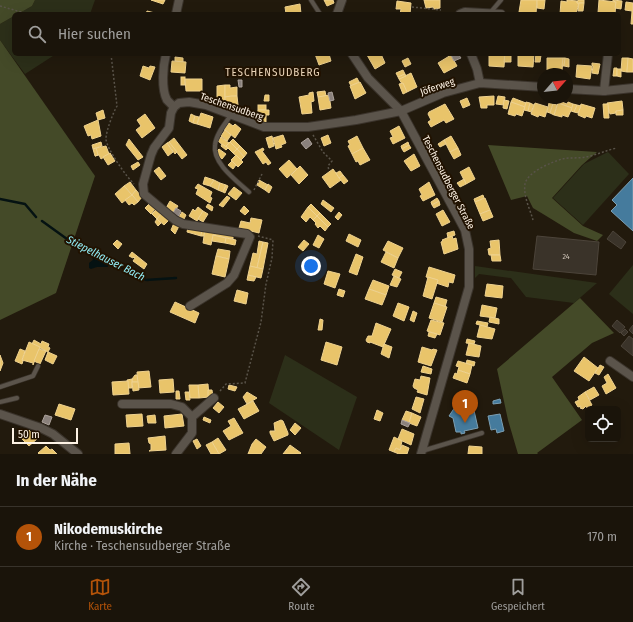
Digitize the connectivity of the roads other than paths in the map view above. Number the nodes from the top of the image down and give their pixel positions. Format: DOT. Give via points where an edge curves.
graph roads {
  1 [pos="179,0"];
  2 [pos="311,0"];
  3 [pos="342,0"];
  4 [pos="501,0"];
  5 [pos="176,12"];
  6 [pos="319,12"];
  7 [pos="338,12"];
  8 [pos="490,12"];
  9 [pos="165,56"];
  10 [pos="353,56"];
  11 [pos="472,56"];
  12 [pos="608,56"];
  13 [pos="480,83"];
  14 [pos="537,87"];
  15 [pos="633,88"];
  16 [pos="573,89"];
  17 [pos="604,91"];
  18 [pos="174,107"];
  19 [pos="401,111"];
  20 [pos="231,114"];
  21 [pos="249,192"];
  22 [pos="190,306"];
  23 [pos="610,361"];
  24 [pos="38,366"];
  25 [pos="633,377"];
  26 [pos="0,388"];
  27 [pos="17,398"];
  28 [pos="214,398"];
  29 [pos="0,402"];
  30 [pos="122,404"];
  31 [pos="0,414"];
  32 [pos="192,417"];
  33 [pos="482,433"];
  34 [pos="76,452"];
  35 [pos="422,453"];
  36 [pos="176,454"];
  1 -- 5 [label="street"];
  2 -- 6 [label="lane"];
  3 -- 7 [label="street"];
  4 -- 8 [label="lane"];
  9 -- 18 [label="street" via="163,81 167,99"];
  10 -- 19 [label="street, Teschensudberger Straße" via="368,78"];
  11 -- 13 [label="street"];
  12 -- 17 [label="street"];
  13 -- 14 [label="street, Jöferweg"];
  13 -- 19 [label="street, Jöferweg" via="443,93"];
  15 -- 17 [label="street"];
  16 -- 17 [label="street"];
  18 -- 20 [label="street, Teschensudberg" via="179,103 189,102"];
  18 -- 22 [label="street" via="169,128 151,155 144,194 183,224 246,234 250,237 234,275 227,283"];
  19 -- 20 [label="street, Teschensudberg" via="308,127 264,127"];
  19 -- 35 [label="street, Teschensudberger Straße" via="465,230 469,249 469,287"];
  20 -- 21 [label="lane" via="218,136 214,152 218,162"];
  23 -- 25 [label="street"];
  24 -- 26 [label="lane" via="33,376"];
  27 -- 29 [label="lane"];
  28 -- 32 [label="street"];
  30 -- 32 [label="street" via="177,405"];
  31 -- 34 [label="street" via="41,428"];
  32 -- 36 [label="street" via="192,433"];
  33 -- 35 [label="lane"];
}
